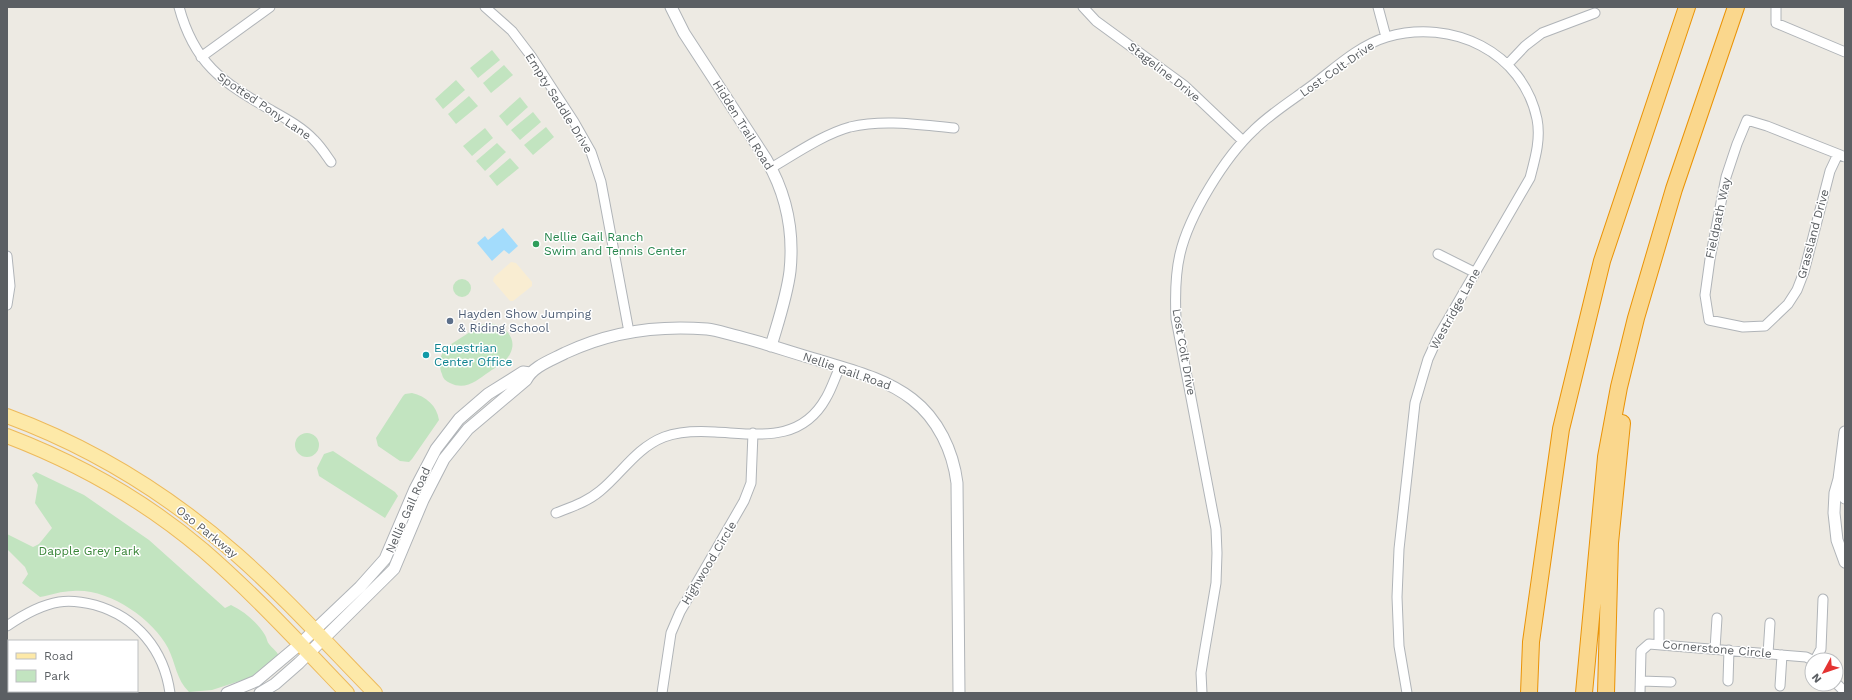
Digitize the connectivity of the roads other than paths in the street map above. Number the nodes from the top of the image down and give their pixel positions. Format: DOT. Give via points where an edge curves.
graph roads {
  1 [pos="179,7"];
  2 [pos="270,7"];
  3 [pos="485,7"];
  4 [pos="671,7"];
  5 [pos="1083,7"];
  6 [pos="1378,7"];
  7 [pos="1687,7"];
  8 [pos="1736,7"];
  9 [pos="1776,7"];
  10 [pos="1595,13"];
  11 [pos="1386,37"];
  12 [pos="1845,52"];
  13 [pos="201,57"];
  14 [pos="1508,64"];
  15 [pos="954,128"];
  16 [pos="1243,141"];
  17 [pos="1842,156"];
  18 [pos="331,162"];
  19 [pos="771,168"];
  20 [pos="1438,254"];
  21 [pos="7,256"];
  22 [pos="1474,272"];
  23 [pos="7,305"];
  24 [pos="1636,318"];
  25 [pos="1764,326"];
  26 [pos="629,332"];
  27 [pos="771,346"];
  28 [pos="840,367"];
  29 [pos="7,416"];
  30 [pos="1845,432"];
  31 [pos="753,433"];
  32 [pos="7,436"];
  33 [pos="1839,479"];
  34 [pos="1845,498"];
  35 [pos="556,512"];
  36 [pos="1845,562"];
  37 [pos="1823,599"];
  38 [pos="1659,613"];
  39 [pos="1718,618"];
  40 [pos="1770,623"];
  41 [pos="7,626"];
  42 [pos="319,636"];
  43 [pos="1531,642"];
  44 [pos="1659,643"];
  45 [pos="304,649"];
  46 [pos="1715,649"];
  47 [pos="1729,650"];
  48 [pos="1819,652"];
  49 [pos="1768,654"];
  50 [pos="1782,655"];
  51 [pos="1804,657"];
  52 [pos="1641,680"];
  53 [pos="1671,682"];
  54 [pos="1728,682"];
  55 [pos="1780,686"];
  56 [pos="170,693"];
  57 [pos="227,693"];
  58 [pos="260,693"];
  59 [pos="347,693"];
  60 [pos="374,693"];
  61 [pos="662,693"];
  62 [pos="959,693"];
  63 [pos="1202,693"];
  64 [pos="1407,693"];
  65 [pos="1519,693"];
  66 [pos="1529,693"];
  67 [pos="1584,693"];
  68 [pos="1606,693"];
  69 [pos="1640,693"];
  1 -- 13 [label="street, Spotted Pony Lane" via="185,27"];
  2 -- 13 [label="street"];
  3 -- 26 [label="street, Empty Saddle Drive" via="512,31 531,56 591,152 601,182"];
  4 -- 19 [label="street, Hidden Trail Road" via="684,33"];
  5 -- 16 [label="street, Stageline Drive" via="1096,21 1185,86"];
  6 -- 11 [label="street"];
  7 -- 43 [label="highway" via="1600,269 1561,429"];
  8 -- 24 [label="highway" via="1674,189"];
  9 -- 12 [label="street" via="1776,23"];
  10 -- 14 [label="street" via="1542,33"];
  11 -- 14 [label="street, Lost Colt Drive" via="1422,32 1462,37 1482,45"];
  11 -- 16 [label="street, Lost Colt Drive" via="1344,61 1254,129"];
  13 -- 18 [label="street, Spotted Pony Lane" via="230,86 293,122 314,140"];
  14 -- 22 [label="street, Westridge Lane" via="1528,92 1537,120 1536,158 1530,178"];
  15 -- 19 [label="street" via="868,124 836,132"];
  16 -- 63 [label="street, Lost Colt Drive" via="1214,180 1188,231 1180,252 1175,295 1176,319 1216,529 1216,583 1203,661"];
  17 -- 25 [label="street, Grassland Drive" via="1830,171 1797,290 1788,304"];
  17 -- 25 [label="street, Fieldpath Way" via="1747,120 1726,177 1705,295 1709,320 1744,327"];
  19 -- 27 [label="street, Hidden Trail Road" via="786,206 791,257 785,294"];
  20 -- 22 [label="street"];
  21 -- 23 [label="street" via="10,286"];
  22 -- 64 [label="street, Westridge Lane" via="1438,335 1415,403 1400,541 1397,597 1399,646"];
  24 -- 67 [label="highway" via="1619,387 1606,457"];
  24 -- 68 [label="highway" via="1610,543"];
  26 -- 27 [label="street, Nellie Gail Road" via="675,328 708,329"];
  26 -- 42 [label="street, Nellie Gail Road" via="591,342 530,372 523,372 488,394 459,419 436,449 415,489 385,559"];
  27 -- 28 [label="street, Nellie Gail Road"];
  28 -- 31 [label="street" via="827,397 809,418 782,433"];
  28 -- 62 [label="street, Nellie Gail Road" via="885,383 914,400 934,422 952,456 958,500"];
  29 -- 42 [label="main road, Oso Parkway" via="63,440 129,476 184,512 236,554"];
  30 -- 33 [label="street"];
  31 -- 35 [label="street" via="702,431 665,436 636,454 598,493"];
  31 -- 61 [label="street, Highwood Circle" via="750,483 744,501 680,612 671,633"];
  32 -- 45 [label="main road, Oso Parkway" via="68,462 136,500 169,523 245,588"];
  33 -- 34 [label="street"];
  33 -- 36 [label="street" via="1835,493 1834,520 1836,540"];
  37 -- 48 [label="street"];
  38 -- 44 [label="street"];
  39 -- 46 [label="street"];
  40 -- 49 [label="street"];
  41 -- 56 [label="street" via="38,608 61,601 79,601 112,611 127,619 152,645 165,671"];
  42 -- 45 [label="street, Nellie Gail Road"];
  42 -- 60 [label="main road, Oso Parkway"];
  43 -- 65 [label="highway"];
  43 -- 66 [label="highway"];
  44 -- 46 [label="street, Cornerstone Circle"];
  44 -- 52 [label="street, Cornerstone Circle" via="1649,644 1641,651"];
  45 -- 57 [label="street, Nellie Gail Road" via="256,680"];
  45 -- 58 [label="street, Nellie Gail Road" via="275,684"];
  45 -- 59 [label="main road, Oso Parkway"];
  46 -- 47 [label="street, Cornerstone Circle"];
  47 -- 49 [label="street, Cornerstone Circle"];
  47 -- 54 [label="street"];
  49 -- 50 [label="street, Cornerstone Circle"];
  50 -- 51 [label="street, Cornerstone Circle"];
  50 -- 55 [label="street"];
  52 -- 53 [label="street"];
  52 -- 69 [label="street, Cornerstone Circle"];
}
